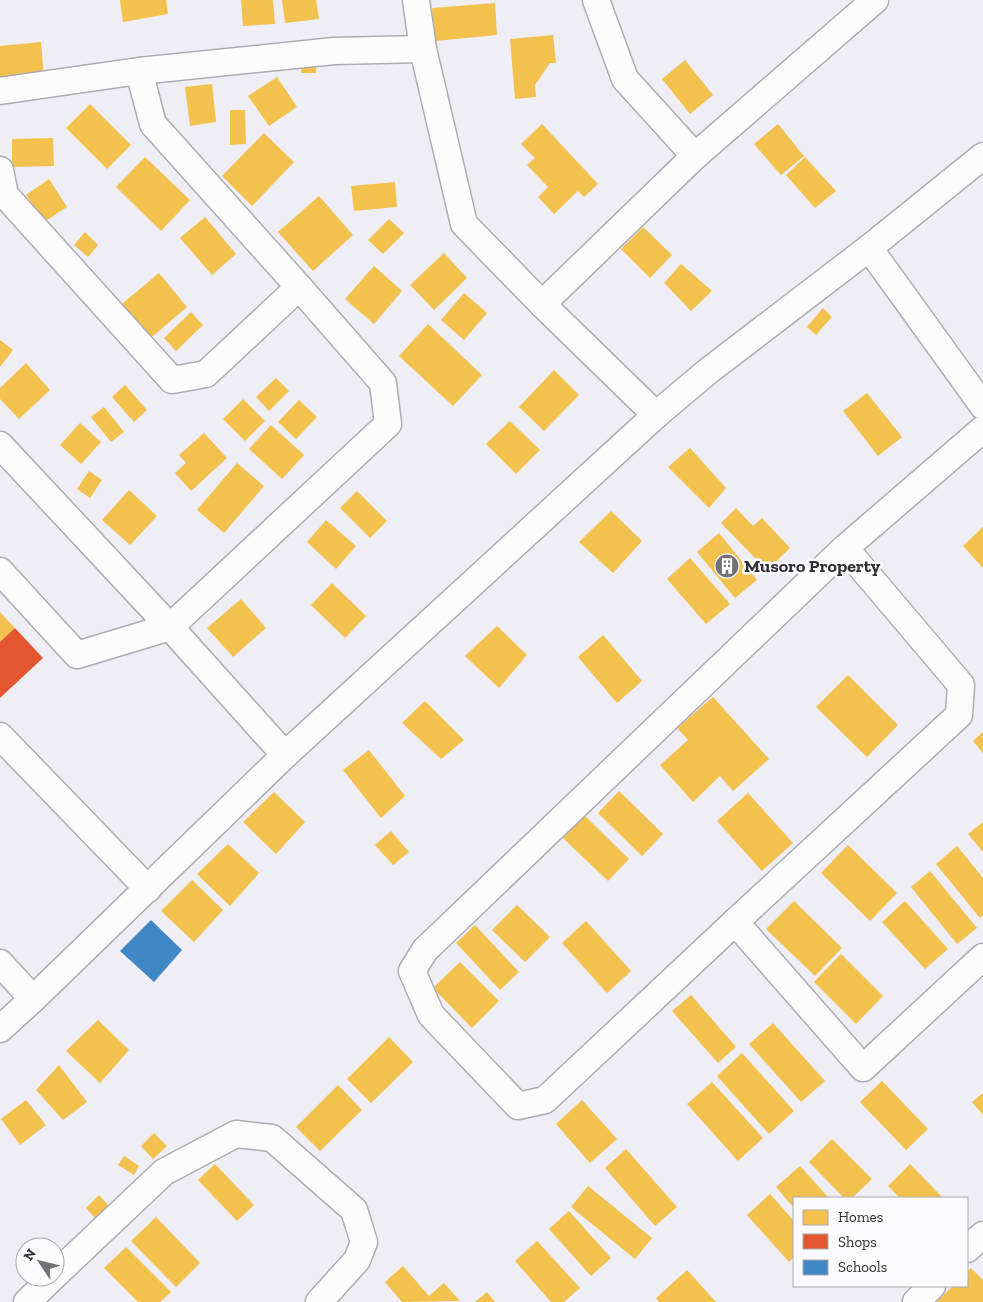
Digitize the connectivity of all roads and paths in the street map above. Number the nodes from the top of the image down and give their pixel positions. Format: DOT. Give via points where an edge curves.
graph roads {
  1 [pos="416,0"];
  2 [pos="596,0"];
  3 [pos="875,0"];
  4 [pos="423,49"];
  5 [pos="139,71"];
  6 [pos="0,91"];
  7 [pos="695,156"];
  8 [pos="983,156"];
  9 [pos="0,170"];
  10 [pos="869,248"];
  11 [pos="299,287"];
  12 [pos="542,304"];
  13 [pos="983,406"];
  14 [pos="656,415"];
  15 [pos="983,429"];
  16 [pos="0,445"];
  17 [pos="845,548"];
  18 [pos="0,572"];
  19 [pos="170,627"];
  20 [pos="0,736"];
  21 [pos="285,755"];
  22 [pos="148,889"];
  23 [pos="735,922"];
  24 [pos="983,957"];
  25 [pos="0,963"];
  26 [pos="33,999"];
  27 [pos="0,1029"];
  28 [pos="983,1235"];
  29 [pos="968,1248"];
  30 [pos="65,1266"];
  31 [pos="43,1287"];
  32 [pos="931,1287"];
  33 [pos="27,1302"];
  34 [pos="319,1302"];
  35 [pos="916,1302"];
  1 -- 4 [label="street"];
  2 -- 7 [label="street" via="625,79"];
  3 -- 7 [label="street"];
  4 -- 5 [label="street" via="334,50"];
  4 -- 12 [label="street" via="464,224"];
  5 -- 6 [label="street"];
  5 -- 11 [label="street" via="153,124"];
  7 -- 12 [label="street"];
  8 -- 10 [label="street"];
  9 -- 11 [label="street" via="5,195 172,380 206,374"];
  10 -- 13 [label="street"];
  10 -- 14 [label="street"];
  11 -- 19 [label="street" via="383,383 388,424"];
  12 -- 14 [label="street"];
  14 -- 21 [label="street"];
  15 -- 17 [label="street"];
  16 -- 19 [label="street"];
  17 -- 23 [label="street" via="961,685 959,715"];
  17 -- 23 [label="street" via="425,950 412,971 431,1015 518,1106 545,1100"];
  18 -- 19 [label="street" via="77,655"];
  19 -- 21 [label="street"];
  20 -- 22 [label="street"];
  21 -- 22 [label="street"];
  22 -- 26 [label="street"];
  23 -- 24 [label="street" via="863,1068"];
  25 -- 26 [label="street"];
  26 -- 27 [label="street"];
  28 -- 29 [label="street"];
  30 -- 34 [label="street" via="164,1172 236,1134 272,1138 354,1210 364,1242 357,1260"];
  31 -- 33 [label="street"];
  32 -- 35 [label="street"];
}
